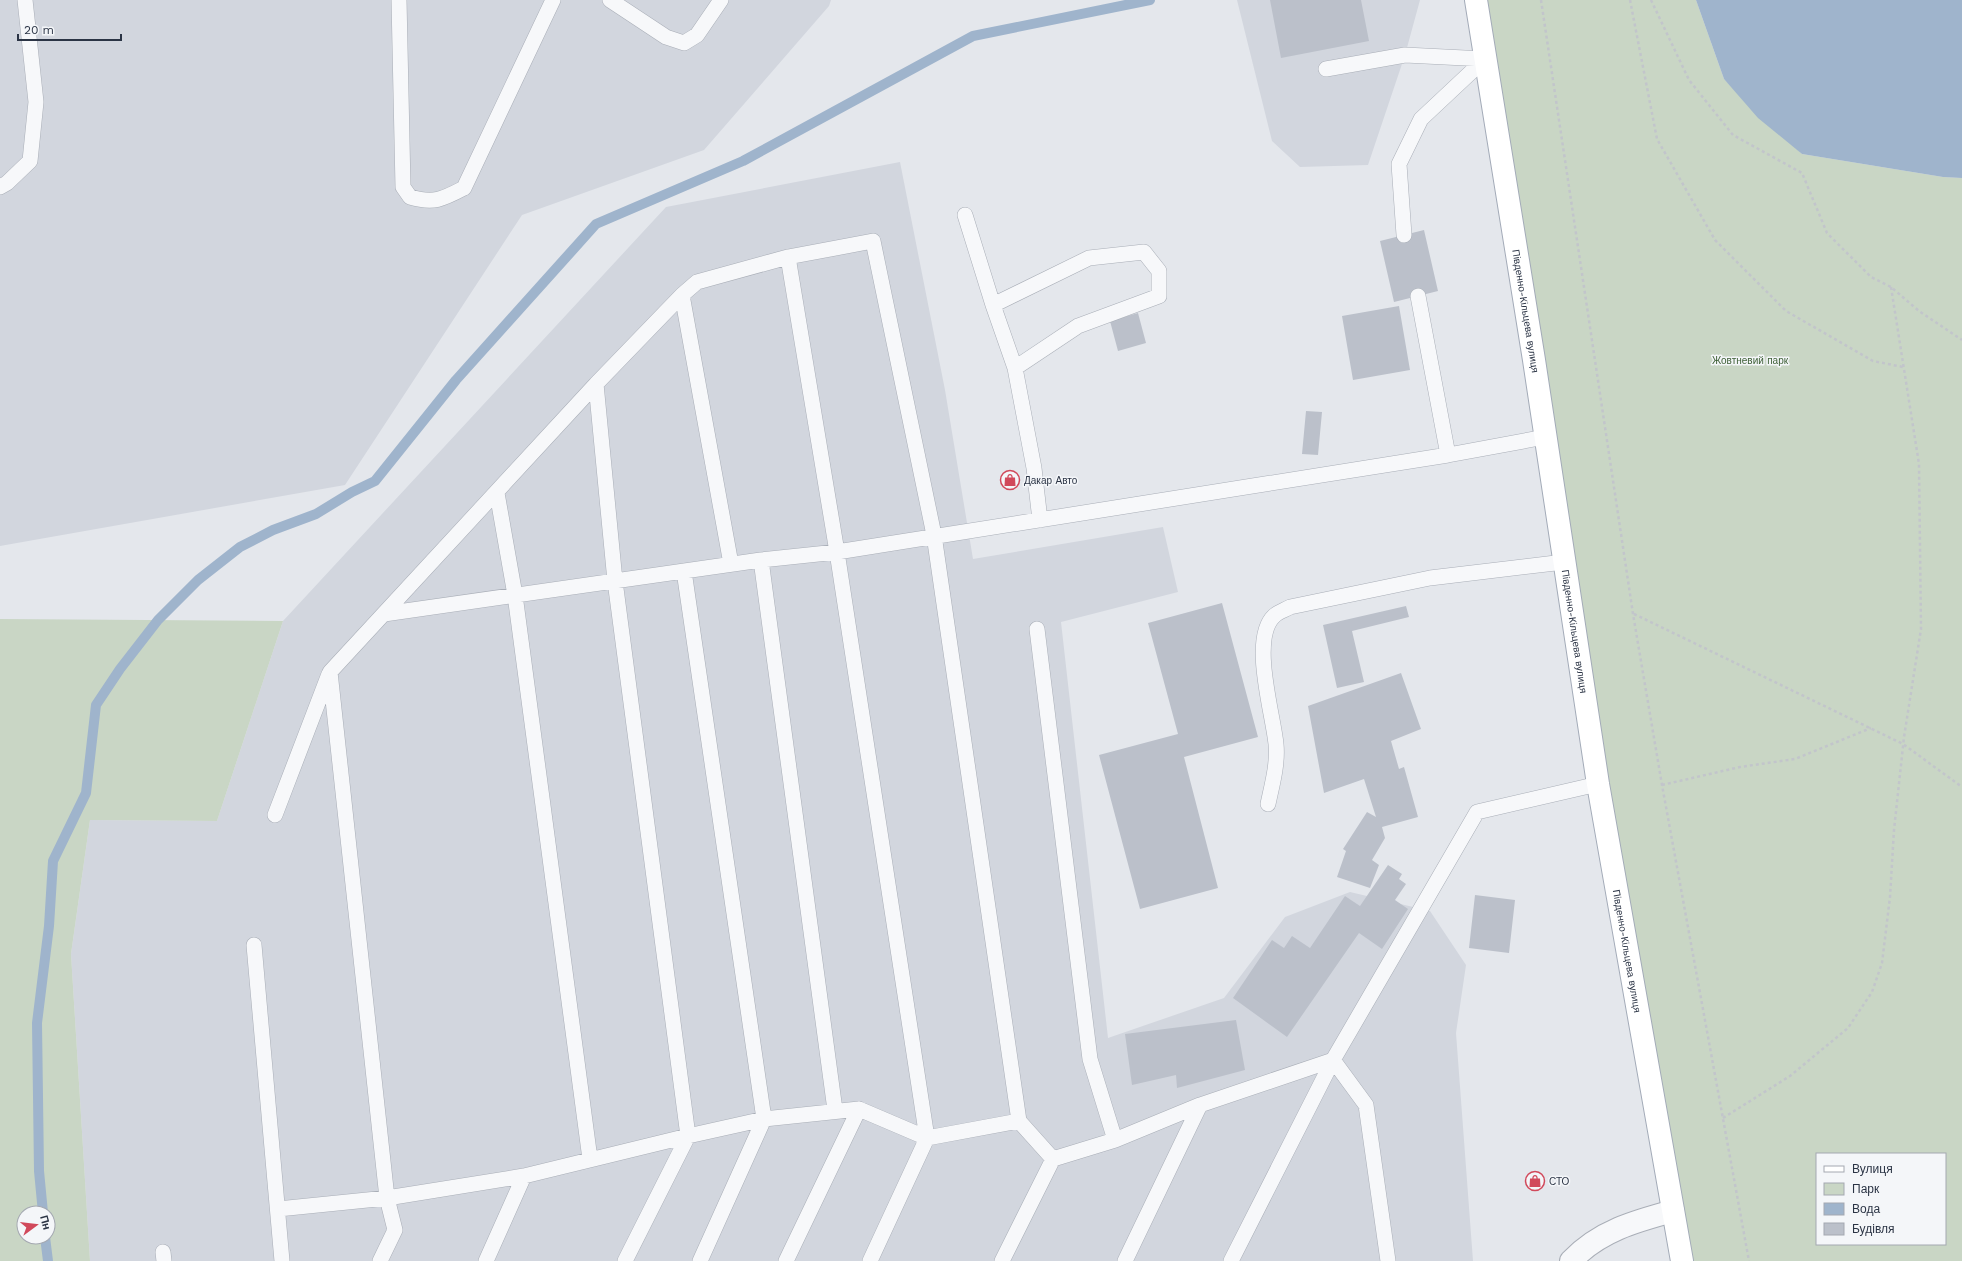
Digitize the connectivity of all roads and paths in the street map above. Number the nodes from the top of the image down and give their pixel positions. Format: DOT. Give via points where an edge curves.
graph roads {
  1 [pos="25,0"];
  2 [pos="399,0"];
  3 [pos="553,0"];
  4 [pos="610,0"];
  5 [pos="721,0"];
  6 [pos="1476,0"];
  7 [pos="1541,0"];
  8 [pos="1630,0"];
  9 [pos="1651,0"];
  10 [pos="1485,59"];
  11 [pos="1326,69"];
  12 [pos="0,187"];
  13 [pos="965,214"];
  14 [pos="1404,235"];
  15 [pos="788,257"];
  16 [pos="1891,287"];
  17 [pos="682,294"];
  18 [pos="1418,296"];
  19 [pos="993,305"];
  20 [pos="1962,340"];
  21 [pos="1903,367"];
  22 [pos="1016,368"];
  23 [pos="596,384"];
  24 [pos="1546,436"];
  25 [pos="1448,455"];
  26 [pos="497,493"];
  27 [pos="1040,520"];
  28 [pos="934,535"];
  29 [pos="837,552"];
  30 [pos="760,560"];
  31 [pos="1564,562"];
  32 [pos="731,564"];
  33 [pos="684,571"];
  34 [pos="615,581"];
  35 [pos="515,595"];
  36 [pos="384,614"];
  37 [pos="1633,614"];
  38 [pos="1037,629"];
  39 [pos="330,672"];
  40 [pos="1872,727"];
  41 [pos="1903,744"];
  42 [pos="1598,784"];
  43 [pos="1662,785"];
  44 [pos="1962,787"];
  45 [pos="1268,804"];
  46 [pos="275,815"];
  47 [pos="254,945"];
  48 [pos="1333,1060"];
  49 [pos="1200,1105"];
  50 [pos="859,1109"];
  51 [pos="835,1110"];
  52 [pos="1723,1118"];
  53 [pos="764,1119"];
  54 [pos="1019,1121"];
  55 [pos="688,1136"];
  56 [pos="927,1138"];
  57 [pos="1115,1140"];
  58 [pos="1053,1158"];
  59 [pos="590,1159"];
  60 [pos="524,1176"];
  61 [pos="387,1198"];
  62 [pos="278,1209"];
  63 [pos="1673,1211"];
  64 [pos="282,1261"];
  65 [pos="380,1261"];
  66 [pos="486,1261"];
  67 [pos="626,1261"];
  68 [pos="700,1261"];
  69 [pos="786,1261"];
  70 [pos="870,1261"];
  71 [pos="1002,1261"];
  72 [pos="1125,1261"];
  73 [pos="1231,1261"];
  74 [pos="1388,1261"];
  75 [pos="1571,1261"];
  76 [pos="1682,1261"];
  77 [pos="1749,1261"];
  1 -- 12 [label="lane" via="36,102 30,161"];
  2 -- 3 [label="lane" via="403,187 410,197 424,201 437,201 464,188"];
  4 -- 5 [label="lane" via="666,37 684,43 697,35"];
  6 -- 10 [label="main road, Південно-Кільцева вулиця"];
  7 -- 37 [label="path"];
  8 -- 21 [label="path" via="1657,139 1715,240 1786,311 1873,361"];
  9 -- 16 [label="path" via="1689,80 1733,135 1802,174 1827,233 1871,277"];
  10 -- 11 [label="lane" via="1405,55"];
  10 -- 14 [label="lane" via="1421,119 1399,164"];
  10 -- 24 [label="main road, Південно-Кільцева вулиця"];
  13 -- 19 [label="lane"];
  15 -- 17 [label="lane" via="697,282"];
  15 -- 28 [label="lane" via="873,241"];
  15 -- 29 [label="lane"];
  16 -- 20 [label="path" via="1919,311"];
  16 -- 21 [label="path"];
  17 -- 23 [label="lane"];
  17 -- 32 [label="lane"];
  18 -- 25 [label="lane"];
  19 -- 22 [label="lane"];
  19 -- 22 [label="lane" via="1089,258 1144,252 1159,271 1159,296 1078,326"];
  21 -- 41 [label="path" via="1919,464 1921,629"];
  22 -- 27 [label="lane" via="1034,468"];
  23 -- 26 [label="lane"];
  23 -- 34 [label="lane"];
  24 -- 25 [label="lane"];
  24 -- 31 [label="main road, Південно-Кільцева вулиця"];
  25 -- 27 [label="lane"];
  26 -- 35 [label="lane"];
  26 -- 36 [label="lane"];
  27 -- 28 [label="lane"];
  28 -- 29 [label="lane"];
  28 -- 54 [label="lane"];
  29 -- 30 [label="lane"];
  29 -- 56 [label="lane"];
  30 -- 32 [label="lane"];
  30 -- 51 [label="lane"];
  31 -- 42 [label="main road, Південно-Кільцева вулиця"];
  31 -- 45 [label="lane" via="1430,578 1290,607 1274,616 1265,630 1262,652 1276,745 1275,772"];
  32 -- 33 [label="lane"];
  33 -- 34 [label="lane"];
  33 -- 53 [label="lane"];
  34 -- 35 [label="lane"];
  34 -- 55 [label="lane"];
  35 -- 36 [label="lane"];
  35 -- 59 [label="lane"];
  36 -- 39 [label="lane"];
  37 -- 40 [label="path"];
  37 -- 43 [label="path"];
  38 -- 57 [label="lane" via="1090,1059"];
  39 -- 46 [label="lane"];
  39 -- 61 [label="lane"];
  40 -- 41 [label="path"];
  40 -- 43 [label="path" via="1795,759 1740,767"];
  41 -- 44 [label="path"];
  41 -- 52 [label="path" via="1882,963 1872,992 1848,1028 1796,1071"];
  42 -- 48 [label="lane" via="1477,812"];
  42 -- 63 [label="main road, Південно-Кільцева вулиця"];
  43 -- 52 [label="path"];
  47 -- 62 [label="lane"];
  48 -- 49 [label="lane"];
  48 -- 73 [label="lane"];
  48 -- 74 [label="lane" via="1366,1105"];
  49 -- 57 [label="lane"];
  49 -- 72 [label="lane"];
  50 -- 51 [label="lane"];
  50 -- 56 [label="lane"];
  50 -- 69 [label="lane"];
  51 -- 53 [label="lane"];
  52 -- 77 [label="path"];
  53 -- 55 [label="lane"];
  53 -- 68 [label="lane"];
  54 -- 56 [label="lane"];
  54 -- 58 [label="lane"];
  55 -- 59 [label="lane"];
  55 -- 67 [label="lane"];
  56 -- 70 [label="lane"];
  57 -- 58 [label="lane"];
  58 -- 71 [label="lane"];
  59 -- 60 [label="lane"];
  60 -- 61 [label="lane"];
  60 -- 66 [label="lane"];
  61 -- 62 [label="lane"];
  61 -- 65 [label="lane" via="395,1230"];
  62 -- 64 [label="lane"];
  63 -- 75 [label="street" via="1615,1229 1586,1247"];
  63 -- 76 [label="main road, Південно-Кільцева вулиця"];
}
